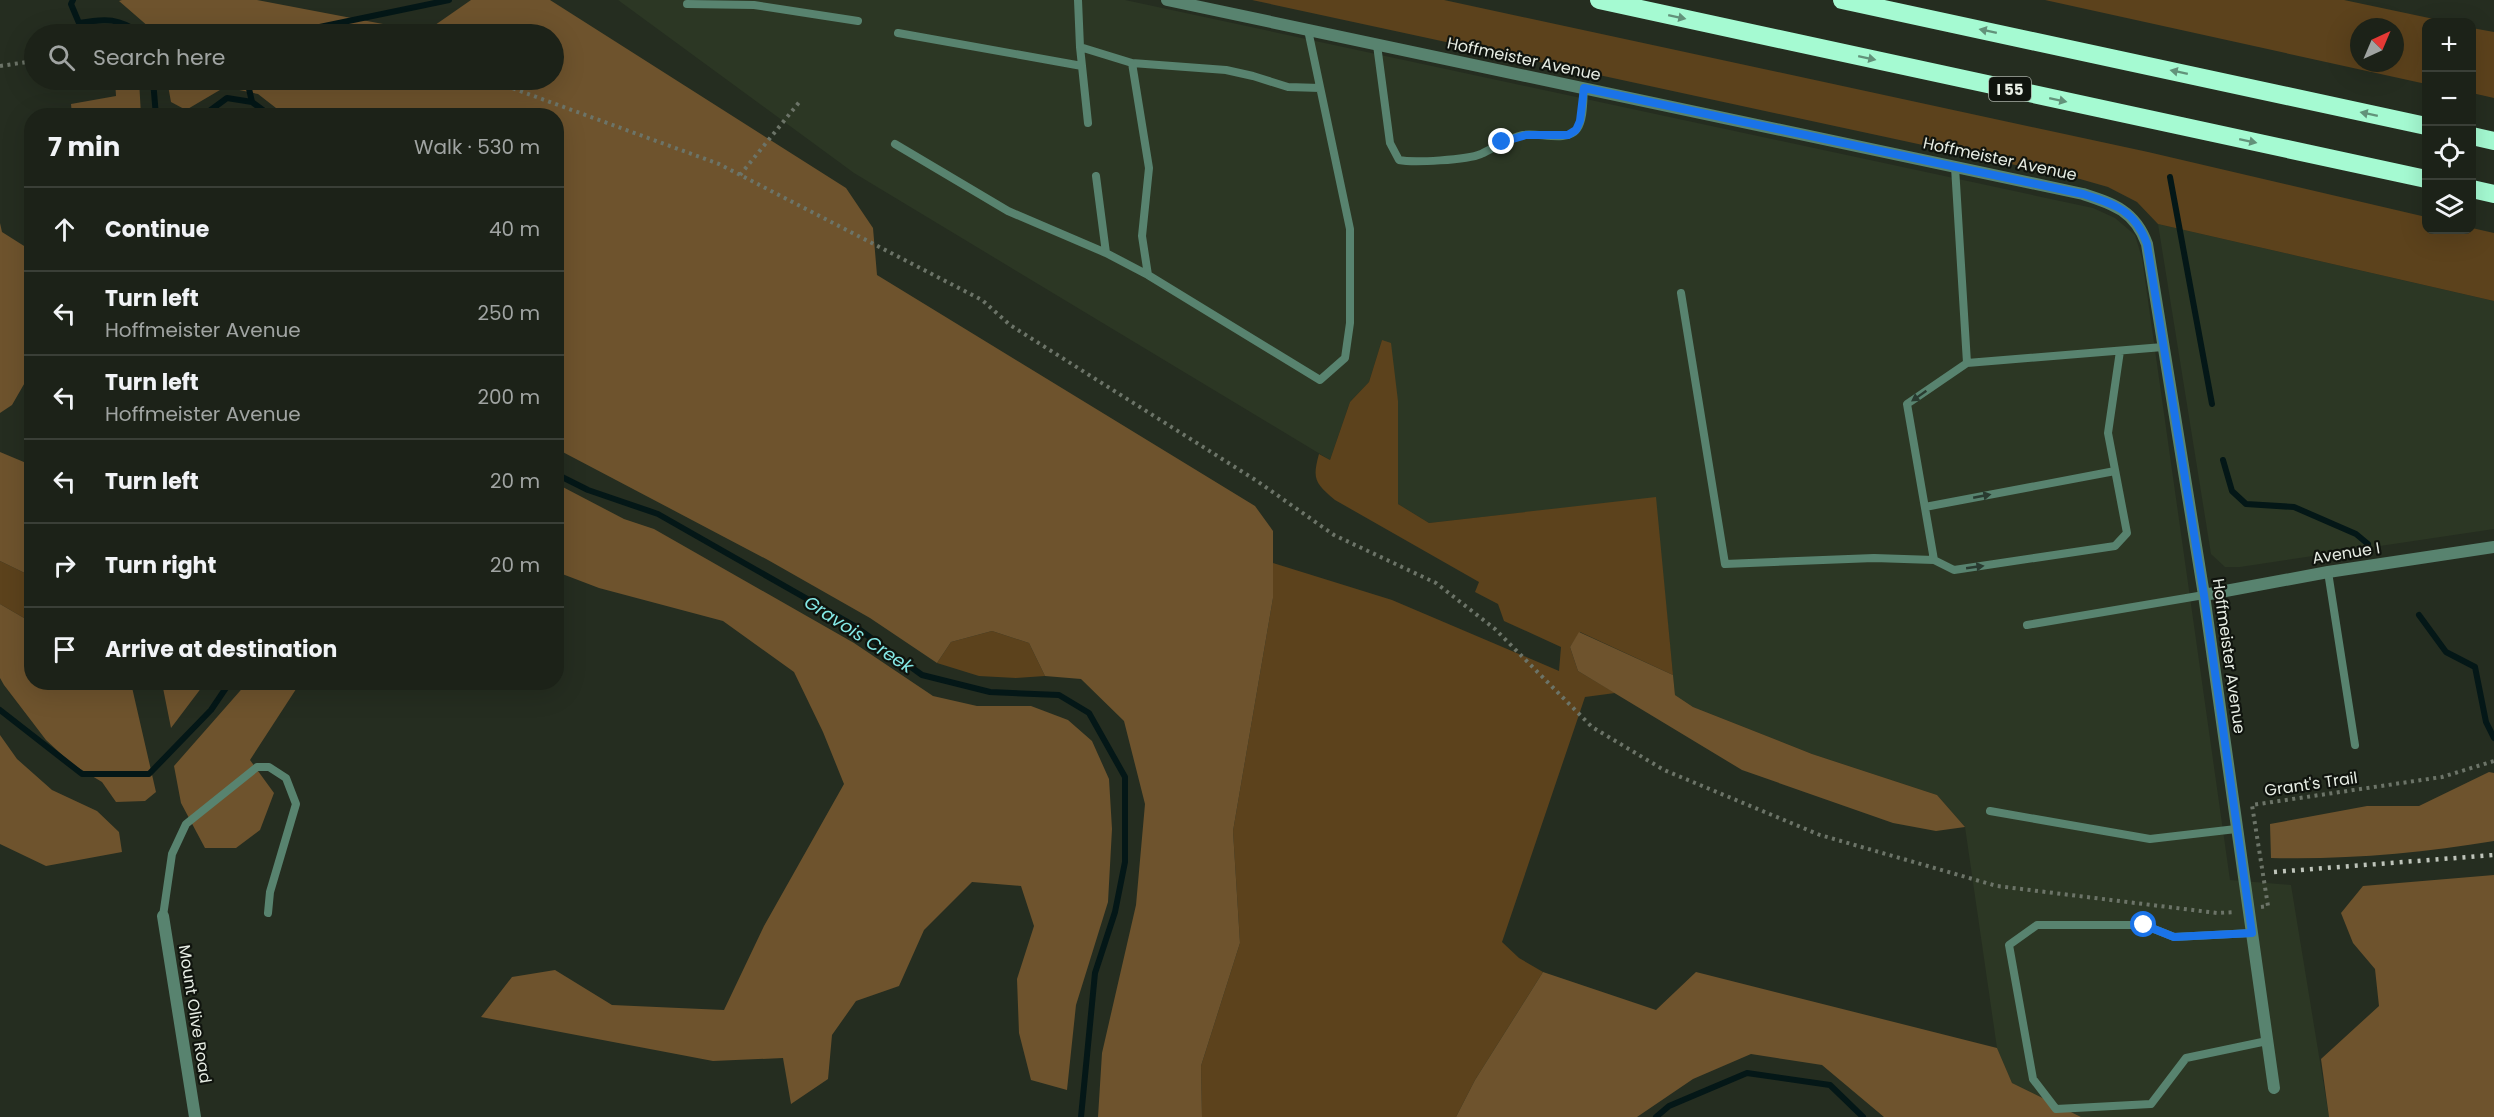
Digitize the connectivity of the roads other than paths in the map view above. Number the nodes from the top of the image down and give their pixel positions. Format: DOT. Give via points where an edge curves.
graph roads {
  1 [pos="1078,0"];
  2 [pos="1167,0"];
  3 [pos="1599,0"];
  4 [pos="1842,0"];
  5 [pos="687,4"];
  6 [pos="858,21"];
  7 [pos="1308,30"];
  8 [pos="898,33"];
  9 [pos="1377,45"];
  10 [pos="1080,47"];
  11 [pos="1132,63"];
  12 [pos="1082,66"];
  13 [pos="1320,88"];
  14 [pos="1584,88"];
  15 [pos="1088,123"];
  16 [pos="2422,125"];
  17 [pos="2476,137"];
  18 [pos="2494,141"];
  19 [pos="895,144"];
  20 [pos="1955,167"];
  21 [pos="1096,176"];
  22 [pos="2422,179"];
  23 [pos="2476,190"];
  24 [pos="2494,194"];
  25 [pos="1106,253"];
  26 [pos="1148,275"];
  27 [pos="1681,293"];
  28 [pos="2163,347"];
  29 [pos="2120,351"];
  30 [pos="1967,363"];
  31 [pos="2115,471"];
  32 [pos="1925,507"];
  33 [pos="2494,548"];
  34 [pos="1934,560"];
  35 [pos="2328,572"];
  36 [pos="2204,595"];
  37 [pos="2027,625"];
  38 [pos="2355,746"];
  39 [pos="1990,811"];
  40 [pos="2236,829"];
  41 [pos="268,913"];
  42 [pos="163,916"];
  43 [pos="2252,933"];
  44 [pos="2268,1041"];
  45 [pos="2274,1088"];
  46 [pos="195,1117"];
  1 -- 10 [label="lane"];
  2 -- 7 [label="street, Hoffmeister Avenue"];
  3 -- 22 [label="highway, I 55, one-way"];
  16 -- 4 [label="highway, one-way"];
  5 -- 6 [label="lane" via="754,5"];
  7 -- 9 [label="street, Hoffmeister Avenue"];
  7 -- 13 [label="lane"];
  8 -- 12 [label="lane"];
  9 -- 14 [label="street, Hoffmeister Avenue"];
  9 -- 14 [label="lane" via="1390,143 1399,160 1410,163 1479,155 1526,135 1568,135 1580,121"];
  10 -- 11 [label="lane"];
  10 -- 12 [label="lane"];
  11 -- 13 [label="lane" via="1226,70 1288,87"];
  11 -- 26 [label="lane" via="1149,168 1142,236"];
  12 -- 15 [label="lane"];
  13 -- 26 [label="lane" via="1350,229 1350,323 1345,358 1320,380"];
  14 -- 20 [label="street, Hoffmeister Avenue"];
  17 -- 18 [label="highway"];
  19 -- 25 [label="lane" via="1008,211"];
  20 -- 28 [label="street, Hoffmeister Avenue" via="2083,194 2110,203 2130,216 2141,227 2147,244"];
  20 -- 30 [label="lane"];
  21 -- 25 [label="lane"];
  23 -- 24 [label="highway"];
  25 -- 26 [label="lane"];
  27 -- 34 [label="lane" via="1725,564 1874,558"];
  28 -- 29 [label="lane"];
  28 -- 36 [label="street, Hoffmeister Avenue"];
  29 -- 30 [label="lane"];
  29 -- 31 [label="lane" via="2108,433"];
  30 -- 32 [label="lane, one-way" via="1907,404"];
  32 -- 31 [label="lane, one-way"];
  34 -- 31 [label="lane, one-way" via="1953,570 2115,546 2127,533"];
  32 -- 34 [label="lane"];
  33 -- 35 [label="street, Avenue I"];
  35 -- 36 [label="street, Avenue I"];
  35 -- 38 [label="lane"];
  36 -- 37 [label="lane"];
  36 -- 40 [label="street, Hoffmeister Avenue"];
  39 -- 40 [label="lane" via="2150,839"];
  40 -- 43 [label="street, Hoffmeister Avenue"];
  41 -- 42 [label="lane" via="270,892 296,804 286,778 269,767 257,767 186,824 172,854"];
  42 -- 46 [label="street, Mount Olive Road"];
  43 -- 44 [label="street, Hoffmeister Avenue"];
  43 -- 44 [label="lane" via="2174,937 2144,925 2037,925 2009,945 2032,1079 2056,1108 2151,1104 2186,1058"];
  44 -- 45 [label="street, Hoffmeister Avenue"];
}
